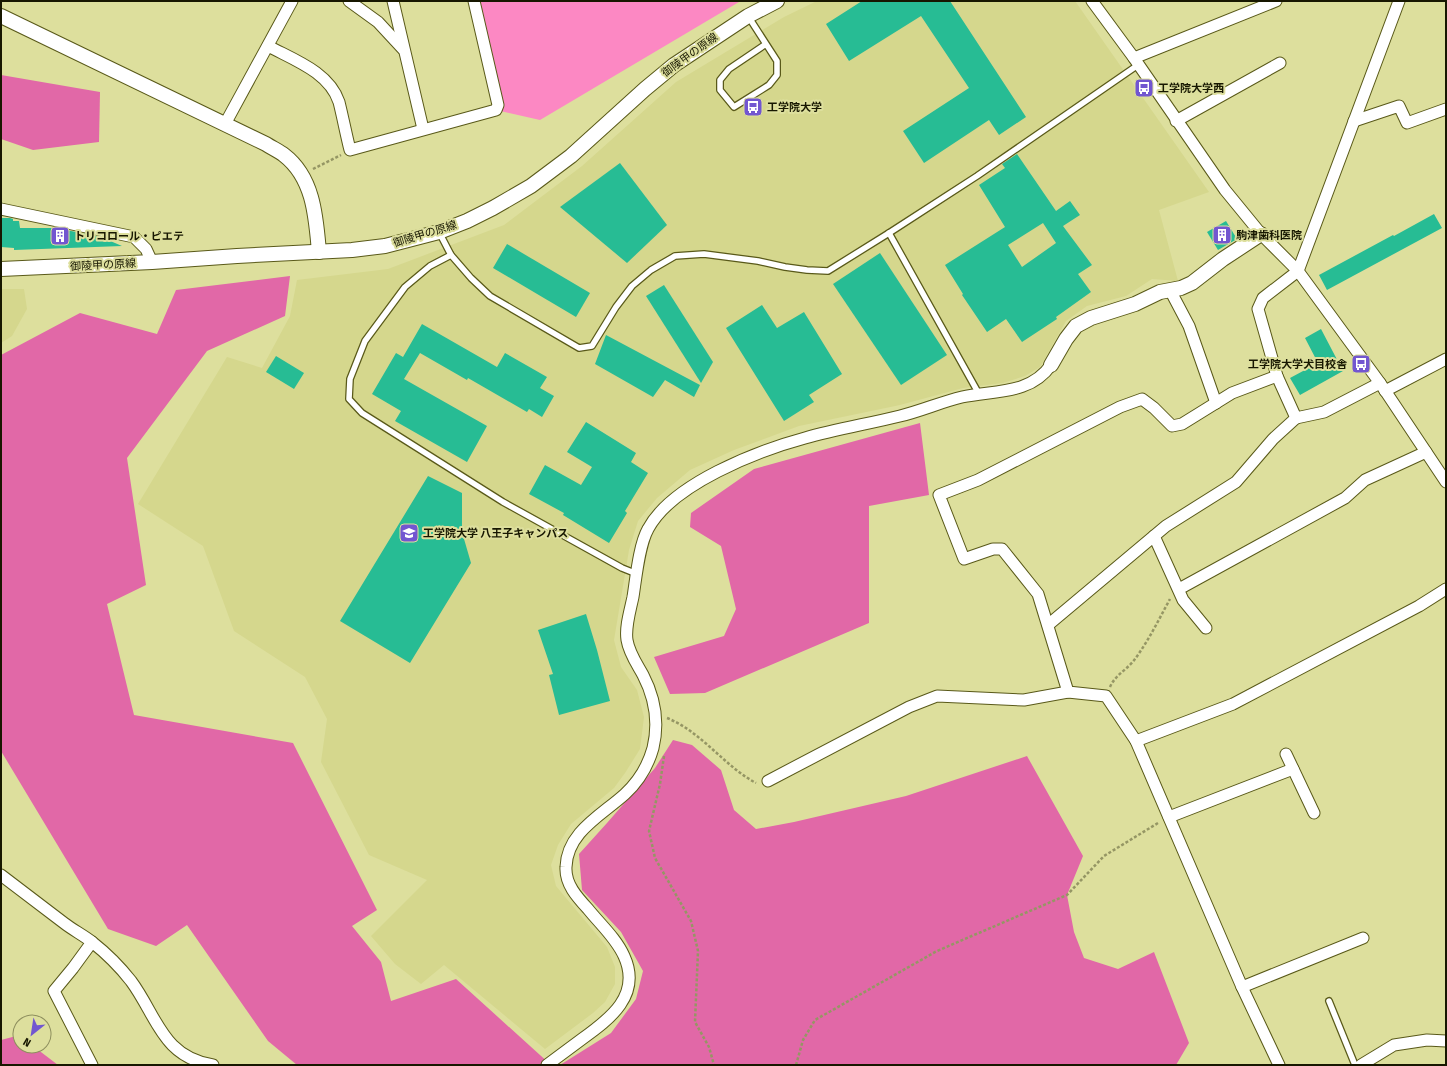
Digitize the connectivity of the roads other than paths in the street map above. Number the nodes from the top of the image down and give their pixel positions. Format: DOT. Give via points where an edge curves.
graph roads {
  1 [pos="292,1"];
  2 [pos="349,1"];
  3 [pos="393,1"];
  4 [pos="474,1"];
  5 [pos="777,1"];
  6 [pos="1092,1"];
  7 [pos="1276,1"];
  8 [pos="1399,1"];
  9 [pos="1,16"];
  10 [pos="748,16"];
  11 [pos="766,44"];
  12 [pos="268,46"];
  13 [pos="404,50"];
  14 [pos="1136,62"];
  15 [pos="1280,63"];
  16 [pos="1446,109"];
  17 [pos="1176,121"];
  18 [pos="1354,121"];
  19 [pos="224,124"];
  20 [pos="423,129"];
  21 [pos="1,209"];
  22 [pos="439,232"];
  23 [pos="889,233"];
  24 [pos="1261,234"];
  25 [pos="319,252"];
  26 [pos="451,255"];
  27 [pos="152,262"];
  28 [pos="1,270"];
  29 [pos="1298,271"];
  30 [pos="1170,290"];
  31 [pos="1446,359"];
  32 [pos="1051,365"];
  33 [pos="1277,376"];
  34 [pos="1382,387"];
  35 [pos="979,394"];
  36 [pos="1216,403"];
  37 [pos="1296,418"];
  38 [pos="1426,452"];
  39 [pos="1446,482"];
  40 [pos="1154,536"];
  41 [pos="637,574"];
  42 [pos="1179,589"];
  43 [pos="1446,589"];
  44 [pos="1048,625"];
  45 [pos="1206,628"];
  46 [pos="1068,692"];
  47 [pos="1136,741"];
  48 [pos="1286,754"];
  49 [pos="1293,769"];
  50 [pos="768,781"];
  51 [pos="1314,813"];
  52 [pos="1169,817"];
  53 [pos="1,875"];
  54 [pos="1363,938"];
  55 [pos="92,942"];
  56 [pos="1242,988"];
  57 [pos="1329,1001"];
  58 [pos="1446,1041"];
  59 [pos="92,1065"];
  60 [pos="213,1065"];
  61 [pos="547,1065"];
  62 [pos="1279,1065"];
  63 [pos="1356,1065"];
  64 [pos="1361,1065"];
  1 -- 12 [label="street"];
  2 -- 13 [label="street" via="378,22"];
  3 -- 13 [label="street"];
  4 -- 20 [label="street" via="498,106 496,110"];
  5 -- 10 [label="street, 御陵甲の原線"];
  6 -- 14 [label="street"];
  7 -- 14 [label="street"];
  8 -- 18 [label="street"];
  9 -- 19 [label="street"];
  10 -- 11 [label="lane"];
  10 -- 22 [label="street, 御陵甲の原線" via="674,65 571,156 531,186 493,208"];
  11 -- 11 [label="lane" via="777,61 777,75 769,86 734,107 720,90 720,80 729,69"];
  12 -- 19 [label="street"];
  12 -- 20 [label="street" via="316,72 324,80 338,101 350,150"];
  13 -- 20 [label="street"];
  14 -- 17 [label="street"];
  14 -- 23 [label="lane" via="977,176"];
  15 -- 17 [label="street"];
  16 -- 18 [label="street" via="1407,123 1399,106"];
  17 -- 24 [label="street" via="1225,190"];
  18 -- 29 [label="street"];
  19 -- 25 [label="street" via="266,144 295,165 311,196"];
  21 -- 27 [label="street" via="134,238 146,250"];
  22 -- 25 [label="street, 御陵甲の原線" via="385,246"];
  22 -- 26 [label="lane"];
  23 -- 26 [label="lane" via="828,270 807,270 704,254 674,256 632,286 592,346 579,348 490,296 470,278"];
  23 -- 35 [label="lane"];
  24 -- 29 [label="street"];
  24 -- 30 [label="street" via="1192,283"];
  25 -- 27 [label="street, 御陵甲の原線"];
  26 -- 41 [label="lane" via="430,266 405,287 365,341 350,379 349,399 362,413 503,502"];
  27 -- 28 [label="street, 御陵甲の原線"];
  29 -- 33 [label="street" via="1263,298 1258,309"];
  29 -- 34 [label="street"];
  30 -- 32 [label="street" via="1091,318 1076,326"];
  30 -- 36 [label="street" via="1189,326"];
  31 -- 34 [label="street"];
  32 -- 35 [label="street" via="1044,375 1029,384 1010,390"];
  33 -- 36 [label="street" via="1232,393"];
  33 -- 37 [label="street"];
  34 -- 37 [label="street" via="1324,412"];
  34 -- 38 [label="street"];
  35 -- 41 [label="street" via="804,438 747,458 706,478 684,491 662,509 651,524 641,550"];
  36 -- 44 [label="street" via="1182,424 1172,426 1142,399 1120,407 978,480 939,495 964,559 993,549 1002,549 1038,594"];
  37 -- 40 [label="street" via="1273,439 1236,482"];
  38 -- 39 [label="street"];
  38 -- 42 [label="street" via="1365,480 1345,498"];
  40 -- 42 [label="street"];
  40 -- 44 [label="street"];
  41 -- 61 [label="street" via="627,640 653,699 656,714 652,750 646,768 637,781 578,835 569,849 566,863 569,886 614,939 629,968 629,982 617,1010 606,1022"];
  42 -- 45 [label="street" via="1183,600"];
  43 -- 47 [label="street" via="1419,606 1233,704"];
  44 -- 46 [label="street"];
  46 -- 47 [label="street" via="1106,696"];
  46 -- 50 [label="street" via="1024,700 937,696 909,707"];
  47 -- 52 [label="street"];
  48 -- 49 [label="street"];
  49 -- 51 [label="street"];
  49 -- 52 [label="street"];
  52 -- 56 [label="street"];
  53 -- 55 [label="street"];
  54 -- 56 [label="street"];
  55 -- 59 [label="street" via="54,990"];
  55 -- 60 [label="street" via="117,964 131,982 171,1046 201,1063"];
  56 -- 62 [label="street"];
  57 -- 63 [label="lane"];
  58 -- 64 [label="street" via="1426,1040 1394,1045"];
}
